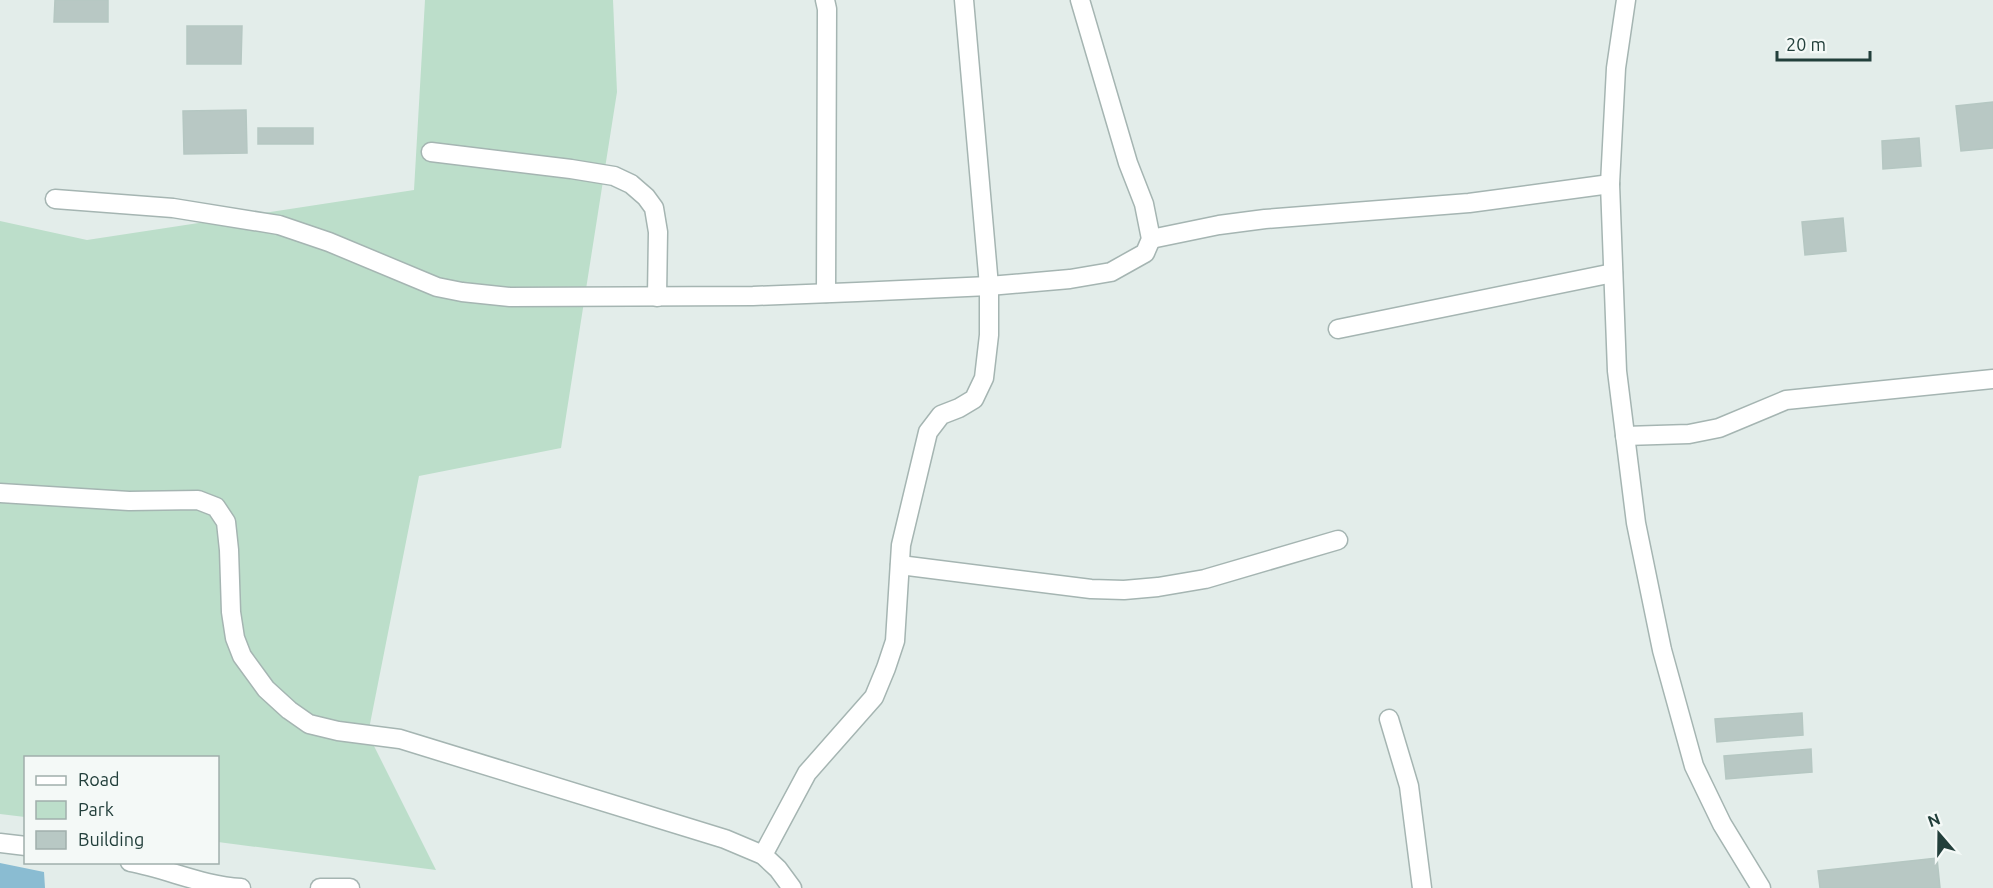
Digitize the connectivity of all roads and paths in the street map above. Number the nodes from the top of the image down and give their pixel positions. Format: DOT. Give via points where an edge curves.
graph roads {
  1 [pos="825,0"];
  2 [pos="964,0"];
  3 [pos="1080,0"];
  4 [pos="1626,0"];
  5 [pos="431,152"];
  6 [pos="1610,184"];
  7 [pos="55,199"];
  8 [pos="1151,238"];
  9 [pos="1613,273"];
  10 [pos="989,286"];
  11 [pos="826,293"];
  12 [pos="657,297"];
  13 [pos="1338,329"];
  14 [pos="1993,379"];
  15 [pos="1625,436"];
  16 [pos="0,493"];
  17 [pos="1338,540"];
  18 [pos="900,565"];
  19 [pos="1389,719"];
  20 [pos="0,843"];
  21 [pos="24,846"];
  22 [pos="763,855"];
  23 [pos="140,864"];
  24 [pos="241,888"];
  25 [pos="320,888"];
  26 [pos="350,888"];
  27 [pos="792,888"];
  28 [pos="1422,888"];
  29 [pos="1761,888"];
  1 -- 11 [label="street"];
  2 -- 10 [label="street"];
  3 -- 8 [label="street" via="1144,204"];
  4 -- 6 [label="street" via="1616,68"];
  5 -- 12 [label="street" via="571,169 631,183 654,208 658,232"];
  6 -- 8 [label="street" via="1469,203 1265,219"];
  6 -- 9 [label="street"];
  7 -- 12 [label="street" via="173,208 279,225 368,257 404,275 462,292 510,297"];
  8 -- 10 [label="street" via="1145,253 1111,272"];
  9 -- 13 [label="street"];
  9 -- 15 [label="street" via="1617,371"];
  10 -- 11 [label="street"];
  10 -- 18 [label="street" via="984,378 974,399 941,415 928,432 907,515"];
  11 -- 12 [label="street"];
  14 -- 15 [label="street" via="1786,400 1719,428 1689,434"];
  15 -- 29 [label="street" via="1636,523 1662,650 1694,766 1722,824"];
  16 -- 22 [label="street" via="129,501 198,500 216,507 226,522 234,638 266,689 309,724 400,739 725,838"];
  17 -- 18 [label="street" via="1205,579 1125,590 1091,590"];
  18 -- 22 [label="street" via="895,641 874,697 807,773"];
  19 -- 28 [label="street" via="1409,786"];
  20 -- 21 [label="street"];
  22 -- 27 [label="street"];
  23 -- 24 [label="street"];
  25 -- 26 [label="street"];
}
